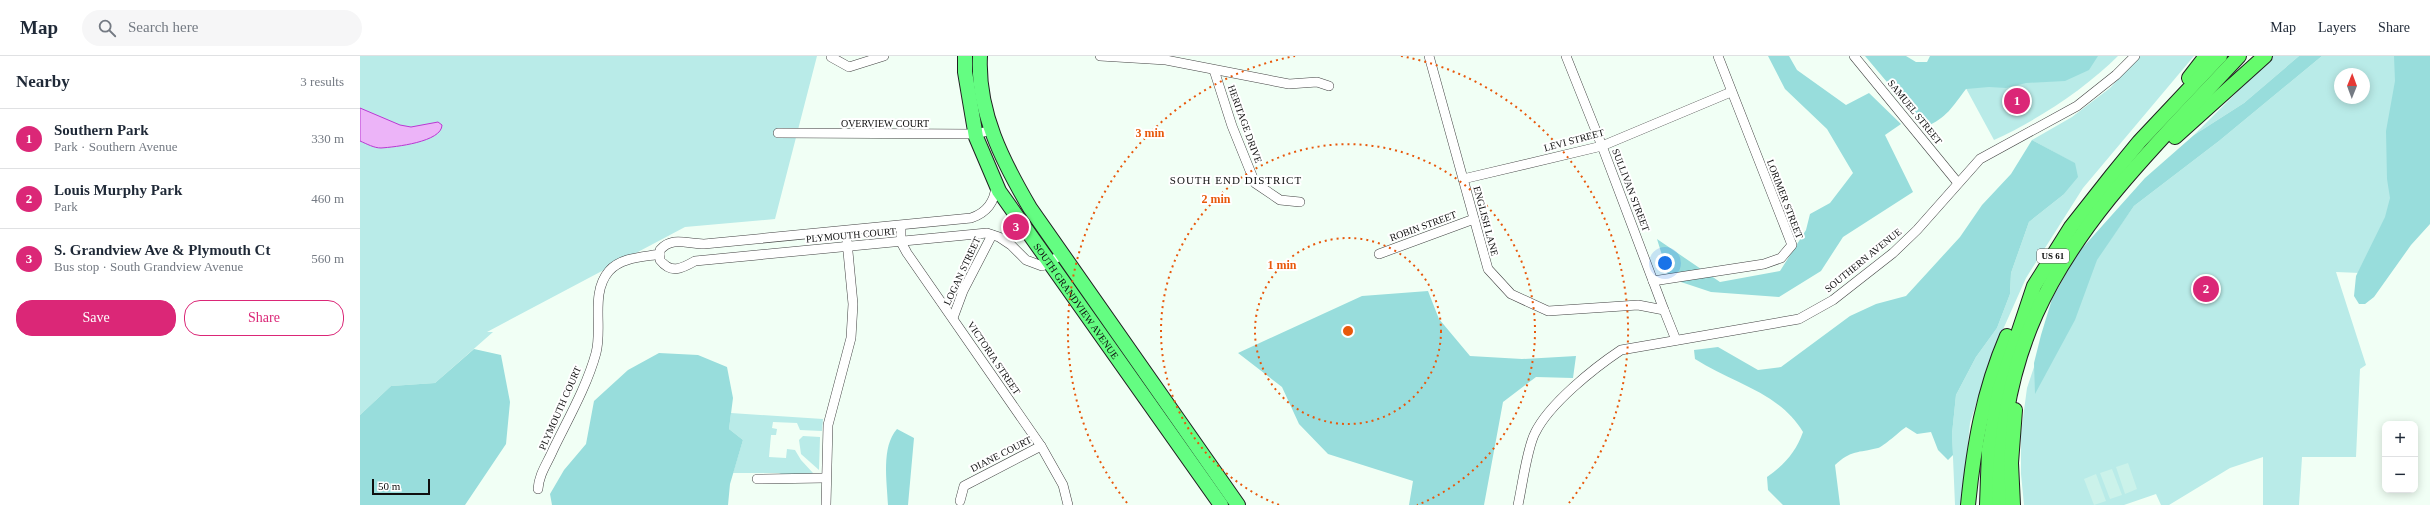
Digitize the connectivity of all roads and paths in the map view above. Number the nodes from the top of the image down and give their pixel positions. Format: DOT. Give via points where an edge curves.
graph roads {
  1 [pos="831,56"];
  2 [pos="884,56"];
  3 [pos="965,56"];
  4 [pos="980,56"];
  5 [pos="1100,56"];
  6 [pos="1429,56"];
  7 [pos="1566,56"];
  8 [pos="1718,56"];
  9 [pos="1854,56"];
  10 [pos="2135,56"];
  11 [pos="2206,56"];
  12 [pos="2220,56"];
  13 [pos="2240,56"];
  14 [pos="2265,56"];
  15 [pos="1214,70"];
  16 [pos="1329,86"];
  17 [pos="1731,92"];
  18 [pos="992,130"];
  19 [pos="778,133"];
  20 [pos="976,134"];
  21 [pos="2139,142"];
  22 [pos="1602,146"];
  23 [pos="2130,176"];
  24 [pos="1463,179"];
  25 [pos="1958,183"];
  26 [pos="1016,184"];
  27 [pos="997,188"];
  28 [pos="1300,202"];
  29 [pos="1474,219"];
  30 [pos="953,220"];
  31 [pos="901,226"];
  32 [pos="846,231"];
  33 [pos="992,235"];
  34 [pos="955,236"];
  35 [pos="901,242"];
  36 [pos="884,243"];
  37 [pos="848,246"];
  38 [pos="907,253"];
  39 [pos="660,254"];
  40 [pos="1063,254"];
  41 [pos="1379,254"];
  42 [pos="1047,264"];
  43 [pos="1653,281"];
  44 [pos="2028,298"];
  45 [pos="1664,310"];
  46 [pos="2036,314"];
  47 [pos="953,318"];
  48 [pos="1676,340"];
  49 [pos="1041,446"];
  50 [pos="825,478"];
  51 [pos="757,479"];
  52 [pos="538,489"];
  53 [pos="960,501"];
  54 [pos="1233,503"];
  55 [pos="826,505"];
  56 [pos="1068,505"];
  57 [pos="1221,505"];
  58 [pos="1518,505"];
  59 [pos="1968,505"];
  60 [pos="1987,505"];
  61 [pos="1999,505"];
  62 [pos="2013,505"];
  1 -- 2 [label="street" via="849,66"];
  3 -- 20 [label="main road, SOUTH GRANDVIEW AVENUE" via="968,92"];
  4 -- 18 [label="main road, SOUTH GRANDVIEW AVENUE" via="984,104"];
  5 -- 15 [label="street" via="1166,60"];
  6 -- 24 [label="street, ENGLISH LANE"];
  7 -- 22 [label="street, SULLIVAN STREET"];
  8 -- 17 [label="street"];
  9 -- 25 [label="street, SAMUEL STREET"];
  10 -- 25 [label="street, SOUTHERN AVENUE" via="2077,106 1980,160"];
  11 -- 21 [label="highway"];
  12 -- 21 [label="highway, US 61"];
  13 -- 23 [label="highway, US 61"];
  14 -- 23 [label="highway"];
  15 -- 16 [label="street" via="1289,84 1317,82"];
  15 -- 28 [label="street, HERITAGE DRIVE" via="1232,126 1255,183 1280,200"];
  17 -- 22 [label="street, LEVI STREET"];
  17 -- 43 [label="street, LORIMER STREET" via="1792,245 1781,258 1764,264"];
  18 -- 20 [label="street, OVERVIEW COURT"];
  18 -- 26 [label="main road, SOUTH GRANDVIEW AVENUE"];
  19 -- 20 [label="street, OVERVIEW COURT"];
  20 -- 27 [label="main road, SOUTH GRANDVIEW AVENUE"];
  21 -- 44 [label="highway, US 61" via="2071,227"];
  22 -- 24 [label="street, LEVI STREET"];
  22 -- 43 [label="street, SULLIVAN STREET"];
  23 -- 46 [label="highway, US 61" via="2073,248"];
  24 -- 29 [label="street, ENGLISH LANE"];
  25 -- 48 [label="street, SOUTHERN AVENUE" via="1917,230 1893,252 1833,300 1799,319"];
  26 -- 27 [label="street"];
  26 -- 40 [label="main road, SOUTH GRANDVIEW AVENUE"];
  27 -- 30 [label="street, PLYMOUTH COURT" via="988,208 980,215"];
  27 -- 42 [label="main road, SOUTH GRANDVIEW AVENUE"];
  29 -- 41 [label="street, ROBIN STREET"];
  29 -- 45 [label="street, ENGLISH LANE" via="1488,268 1511,294 1548,311 1638,305"];
  30 -- 31 [label="street, PLYMOUTH COURT"];
  30 -- 34 [label="street"];
  31 -- 32 [label="street, PLYMOUTH COURT"];
  31 -- 35 [label="street, VICTORIA STREET"];
  32 -- 37 [label="street"];
  32 -- 39 [label="street, PLYMOUTH COURT" via="704,244 674,241 664,246"];
  33 -- 34 [label="street, PLYMOUTH COURT" via="987,233"];
  33 -- 42 [label="street, PLYMOUTH COURT" via="1011,245 1026,260"];
  33 -- 47 [label="street, LOGAN STREET" via="963,291"];
  34 -- 35 [label="street, PLYMOUTH COURT"];
  35 -- 36 [label="street, PLYMOUTH COURT"];
  35 -- 38 [label="street, VICTORIA STREET"];
  36 -- 37 [label="street, PLYMOUTH COURT"];
  36 -- 38 [label="street"];
  37 -- 39 [label="street, PLYMOUTH COURT" via="695,261 675,270 664,265 660,260"];
  37 -- 50 [label="street" via="853,304 851,338 828,425"];
  38 -- 47 [label="street, VICTORIA STREET"];
  39 -- 52 [label="street, PLYMOUTH COURT" via="626,260 609,270 599,296 596,352 576,402 540,474"];
  40 -- 42 [label="street"];
  40 -- 54 [label="main road, SOUTH GRANDVIEW AVENUE"];
  42 -- 57 [label="main road, SOUTH GRANDVIEW AVENUE"];
  43 -- 45 [label="street, SULLIVAN STREET"];
  44 -- 59 [label="highway" via="2022,302 1993,368 1982,406"];
  44 -- 60 [label="highway, US 61" via="1995,408 1989,449"];
  45 -- 48 [label="street"];
  46 -- 61 [label="highway, US 61" via="2016,368 2004,420"];
  46 -- 62 [label="highway" via="2014,414 2011,463"];
  47 -- 49 [label="street, VICTORIA STREET"];
  48 -- 58 [label="street, SOUTHERN AVENUE" via="1621,350 1600,364 1549,412 1534,434"];
  49 -- 53 [label="street, DIANE COURT" via="964,486"];
  49 -- 56 [label="street, VICTORIA STREET" via="1062,485"];
  50 -- 51 [label="street"];
  50 -- 55 [label="street"];
}
